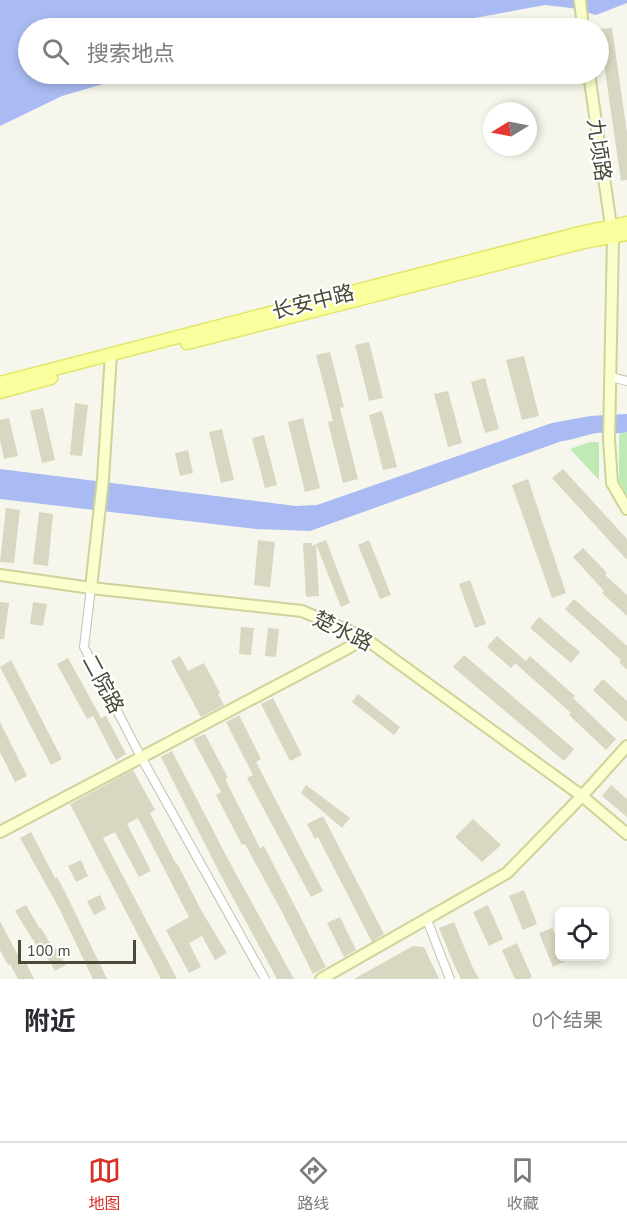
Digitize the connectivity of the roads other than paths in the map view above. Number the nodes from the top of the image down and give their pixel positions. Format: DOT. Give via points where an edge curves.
graph roads {
  1 [pos="580,0"];
  2 [pos="582,18"];
  3 [pos="590,84"];
  4 [pos="627,223"];
  5 [pos="612,231"];
  6 [pos="627,234"];
  7 [pos="112,358"];
  8 [pos="611,376"];
  9 [pos="627,381"];
  10 [pos="0,383"];
  11 [pos="0,392"];
  12 [pos="627,509"];
  13 [pos="0,575"];
  14 [pos="91,588"];
  15 [pos="363,637"];
  16 [pos="627,746"];
  17 [pos="141,757"];
  18 [pos="582,796"];
  19 [pos="0,832"];
  20 [pos="627,834"];
  21 [pos="427,920"];
  22 [pos="266,979"];
  23 [pos="321,979"];
  24 [pos="450,979"];
  1 -- 2 [label="street"];
  3 -- 5 [label="street, 九顷路"];
  4 -- 5 [label="main road, 长安中路"];
  5 -- 6 [label="main road, 长安中路"];
  5 -- 7 [label="main road, 长安中路"];
  5 -- 8 [label="street, 九顷路"];
  7 -- 10 [label="main road, 长安中路"];
  7 -- 11 [label="main road, 长安中路"];
  7 -- 14 [label="street, 二院路"];
  8 -- 9 [label="street"];
  8 -- 12 [label="street, 九顷路" via="608,404 612,483"];
  13 -- 14 [label="street, 楚水路"];
  14 -- 15 [label="street, 楚水路" via="302,611"];
  14 -- 17 [label="street, 二院路" via="84,647"];
  15 -- 17 [label="street"];
  15 -- 18 [label="street, 楚水路"];
  16 -- 18 [label="street"];
  17 -- 19 [label="street"];
  17 -- 22 [label="street, 二院路"];
  18 -- 20 [label="street, 楚水路"];
  18 -- 21 [label="street" via="507,873"];
  21 -- 23 [label="street"];
  21 -- 24 [label="street"];
}
